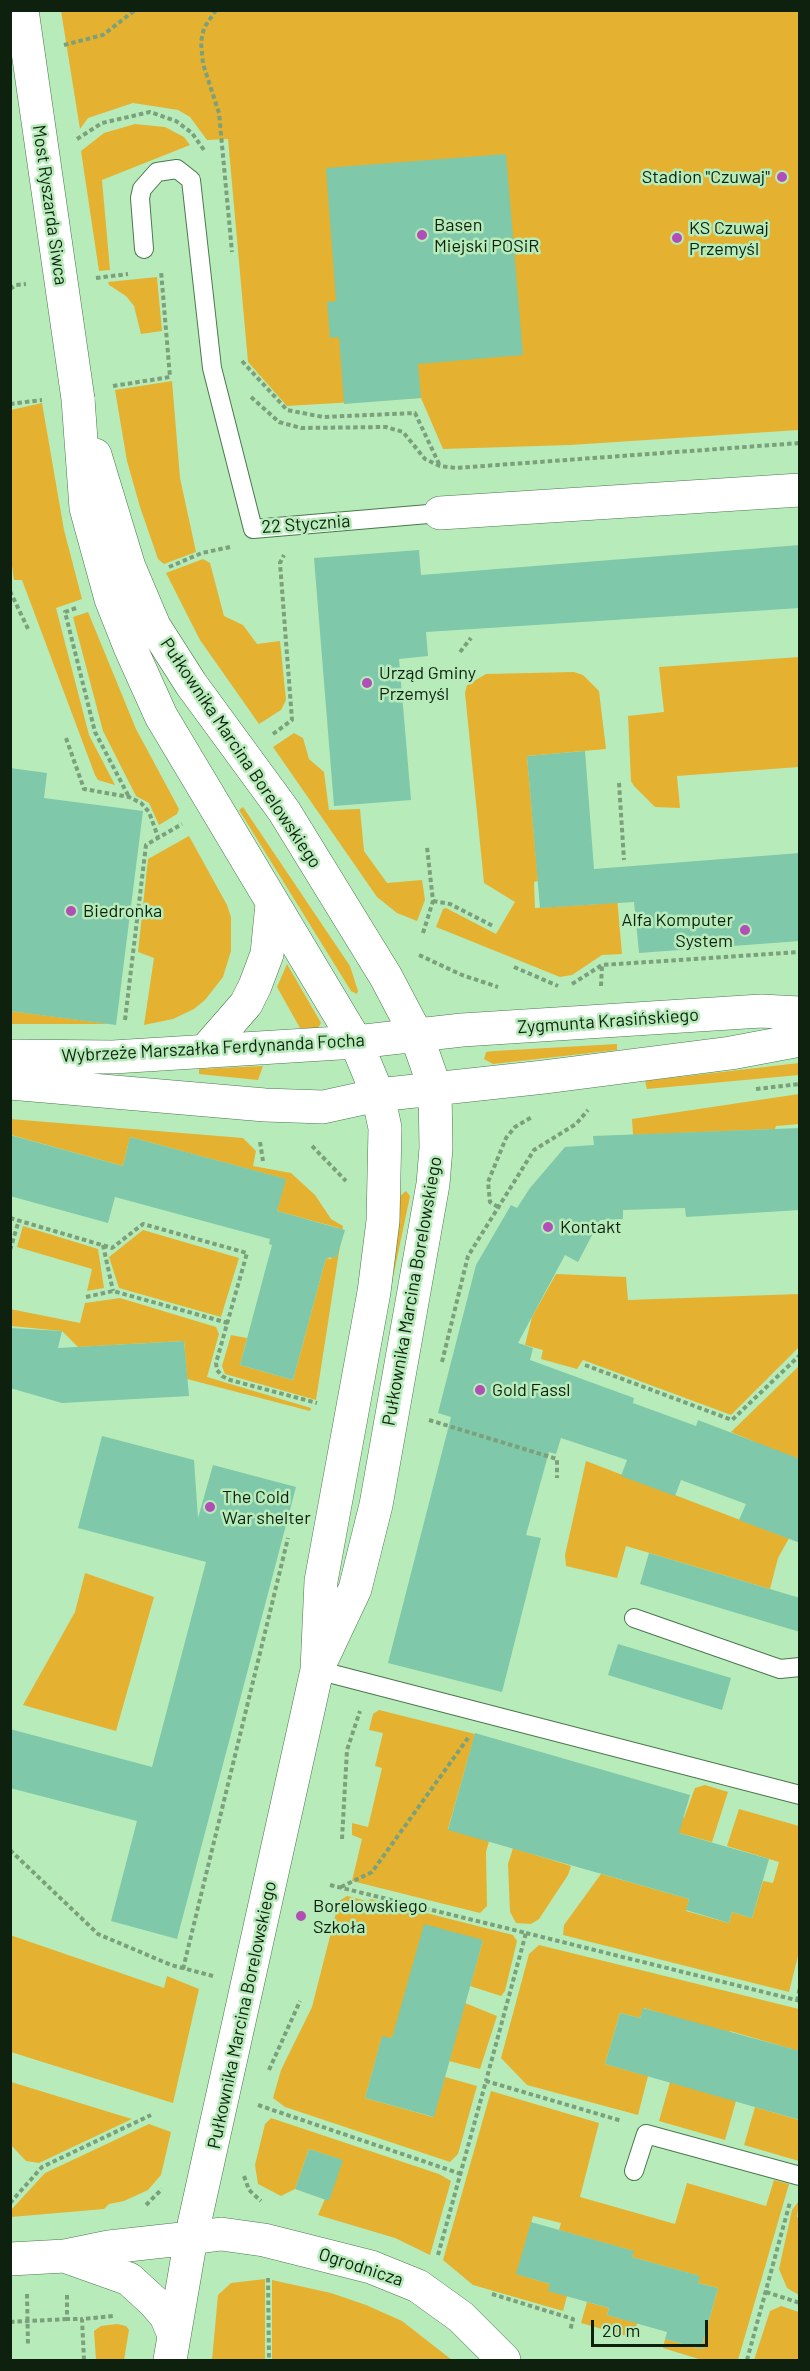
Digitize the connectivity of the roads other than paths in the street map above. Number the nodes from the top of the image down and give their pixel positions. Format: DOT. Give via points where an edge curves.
graph roads {
  1 [pos="22,10"];
  2 [pos="144,249"];
  3 [pos="79,395"];
  4 [pos="800,490"];
  5 [pos="440,513"];
  6 [pos="272,904"];
  7 [pos="800,1013"];
  8 [pos="416,1034"];
  9 [pos="800,1040"];
  10 [pos="356,1042"];
  11 [pos="205,1051"];
  12 [pos="10,1056"];
  13 [pos="10,1083"];
  14 [pos="435,1088"];
  15 [pos="378,1095"];
  16 [pos="634,1618"];
  17 [pos="800,1667"];
  18 [pos="317,1670"];
  19 [pos="800,1795"];
  20 [pos="634,2171"];
  21 [pos="799,2175"];
  22 [pos="191,2238"];
  23 [pos="65,2256"];
  24 [pos="10,2259"];
  25 [pos="172,2348"];
  26 [pos="504,2361"];
  1 -- 3 [label="main road, Most Ryszarda Siwca, bridge"];
  2 -- 5 [label="lane, 22 Stycznia" via="142,189 157,172 177,168 192,180 212,368 253,529"];
  3 -- 6 [label="main road, Pułkownika Marcina Borelowskiego" via="86,508 114,609 161,716"];
  3 -- 8 [label="main road, Pułkownika Marcina Borelowskiego" via="129,567 154,626 191,684 284,811 386,977"];
  4 -- 5 [label="main road, 22 Stycznia"];
  6 -- 10 [label="main road, Pułkownika Marcina Borelowskiego"];
  6 -- 11 [label="main road" via="267,954 255,986 246,1004"];
  7 -- 8 [label="main road, Zygmunta Krasińskiego" via="760,1011"];
  8 -- 10 [label="main road, Wybrzeże Marszałka Ferdynanda Focha"];
  8 -- 14 [label="main road, Pułkownika Marcina Borelowskiego"];
  9 -- 14 [label="main road" via="708,1056"];
  10 -- 11 [label="main road, Wybrzeże Marszałka Ferdynanda Focha"];
  10 -- 15 [label="main road, Pułkownika Marcina Borelowskiego"];
  11 -- 12 [label="main road, Wybrzeże Marszałka Ferdynanda Focha" via="113,1057"];
  13 -- 15 [label="main road, Wybrzeże Marszałka Ferdynanda Focha" via="323,1107"];
  14 -- 15 [label="main road, Wybrzeże Marszałka Ferdynanda Focha"];
  14 -- 18 [label="main road, Pułkownika Marcina Borelowskiego" via="433,1185 376,1505 356,1589"];
  15 -- 18 [label="main road, Pułkownika Marcina Borelowskiego" via="385,1128 383,1221 374,1292 321,1581"];
  16 -- 17 [label="lane" via="780,1669"];
  18 -- 19 [label="lane"];
  18 -- 22 [label="main road, Pułkownika Marcina Borelowskiego"];
  20 -- 21 [label="lane" via="646,2134"];
  22 -- 23 [label="main road, Ogrodnicza"];
  22 -- 25 [label="main road, Pułkownika Marcina Borelowskiego"];
  22 -- 26 [label="main road, Ogrodnicza" via="221,2234 264,2240 325,2254 418,2286 439,2300"];
  23 -- 24 [label="main road"];
  23 -- 25 [label="main road" via="129,2279 166,2316"];
}
